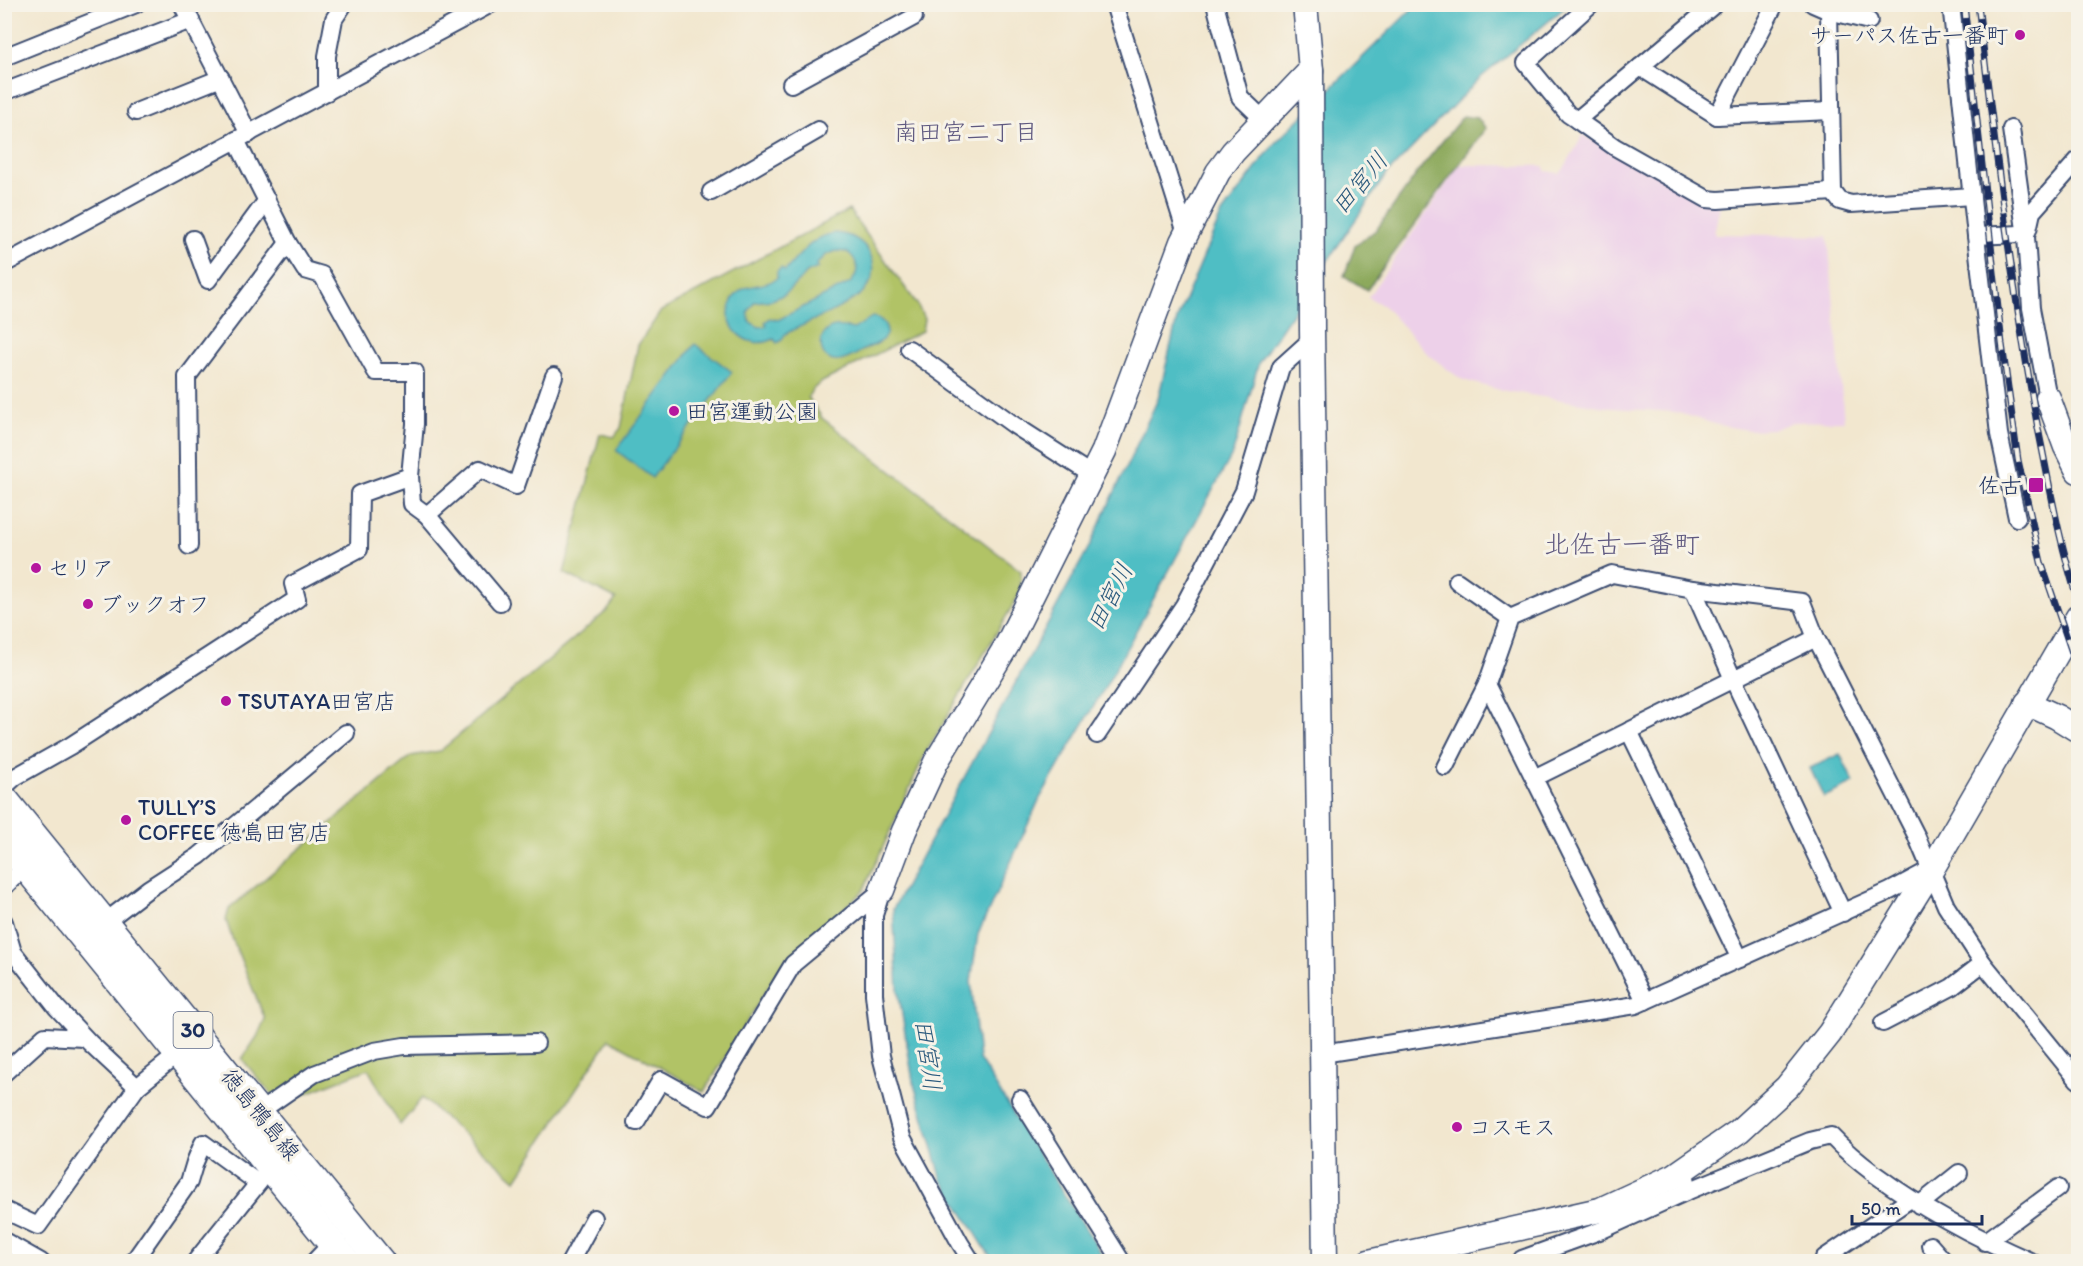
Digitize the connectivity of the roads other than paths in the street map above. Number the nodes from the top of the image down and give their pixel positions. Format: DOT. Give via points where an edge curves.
graph roads {
  1 [pos="136,4"];
  2 [pos="182,4"];
  3 [pos="344,4"];
  4 [pos="491,4"];
  5 [pos="1114,4"];
  6 [pos="1215,4"];
  7 [pos="1305,4"];
  8 [pos="1591,4"];
  9 [pos="1715,4"];
  10 [pos="1775,4"];
  11 [pos="1950,4"];
  12 [pos="1821,8"];
  13 [pos="914,17"];
  14 [pos="191,20"];
  15 [pos="1869,21"];
  16 [pos="4,57"];
  17 [pos="1640,67"];
  18 [pos="1311,70"];
  19 [pos="221,78"];
  20 [pos="791,84"];
  21 [pos="4,92"];
  22 [pos="327,92"];
  23 [pos="1831,111"];
  24 [pos="136,112"];
  25 [pos="1717,116"];
  26 [pos="1264,120"];
  27 [pos="1577,120"];
  28 [pos="2011,129"];
  29 [pos="818,130"];
  30 [pos="243,137"];
  31 [pos="2079,159"];
  32 [pos="711,192"];
  33 [pos="1833,192"];
  34 [pos="1972,196"];
  35 [pos="267,200"];
  36 [pos="1186,233"];
  37 [pos="1976,236"];
  38 [pos="2026,237"];
  39 [pos="193,239"];
  40 [pos="288,243"];
  41 [pos="4,264"];
  42 [pos="1312,335"];
  43 [pos="909,349"];
  44 [pos="554,376"];
  45 [pos="2048,398"];
  46 [pos="2079,471"];
  47 [pos="1092,475"];
  48 [pos="410,476"];
  49 [pos="427,515"];
  50 [pos="2017,518"];
  51 [pos="189,546"];
  52 [pos="1457,581"];
  53 [pos="1693,589"];
  54 [pos="500,602"];
  55 [pos="2079,617"];
  56 [pos="1510,618"];
  57 [pos="1816,638"];
  58 [pos="1733,680"];
  59 [pos="1487,684"];
  60 [pos="2027,703"];
  61 [pos="2079,730"];
  62 [pos="1629,731"];
  63 [pos="346,734"];
  64 [pos="1097,735"];
  65 [pos="1445,767"];
  66 [pos="1534,778"];
  67 [pos="4,787"];
  68 [pos="4,799"];
  69 [pos="4,840"];
  70 [pos="26,866"];
  71 [pos="1932,869"];
  72 [pos="4,887"];
  73 [pos="882,890"];
  74 [pos="1843,913"];
  75 [pos="4,922"];
  76 [pos="105,922"];
  77 [pos="1740,959"];
  78 [pos="1983,963"];
  79 [pos="1646,1001"];
  80 [pos="1883,1023"];
  81 [pos="199,1037"];
  82 [pos="84,1038"];
  83 [pos="536,1043"];
  84 [pos="177,1054"];
  85 [pos="1322,1054"];
  86 [pos="4,1073"];
  87 [pos="2079,1080"];
  88 [pos="137,1087"];
  89 [pos="1020,1099"];
  90 [pos="259,1112"];
  91 [pos="636,1122"];
  92 [pos="1959,1173"];
  93 [pos="264,1176"];
  94 [pos="1686,1180"];
  95 [pos="2058,1188"];
  96 [pos="1914,1202"];
  97 [pos="4,1210"];
  98 [pos="1565,1217"];
  99 [pos="594,1218"];
  100 [pos="1509,1230"];
  101 [pos="4,1241"];
  102 [pos="1572,1241"];
  103 [pos="1985,1242"];
  104 [pos="1930,1245"];
  105 [pos="331,1255"];
  106 [pos="205,1258"];
  107 [pos="1824,1258"];
  108 [pos="1522,1260"];
  109 [pos="40,1262"];
  110 [pos="133,1262"];
  111 [pos="381,1262"];
  112 [pos="570,1262"];
  113 [pos="972,1262"];
  114 [pos="1122,1262"];
  115 [pos="1325,1262"];
  116 [pos="1369,1262"];
  117 [pos="1945,1262"];
  118 [pos="2032,1262"];
  1 -- 16 [label="street"];
  2 -- 14 [label="street"];
  3 -- 22 [label="street" via="334,19 327,56"];
  4 -- 22 [label="street"];
  5 -- 36 [label="street"];
  6 -- 26 [label="street" via="1240,97"];
  7 -- 18 [label="street"];
  8 -- 27 [label="street" via="1526,63"];
  9 -- 17 [label="street"];
  10 -- 25 [label="street"];
  11 -- 34 [label="street"];
  12 -- 15 [label="street"];
  12 -- 23 [label="street"];
  13 -- 20 [label="street"];
  14 -- 19 [label="street"];
  14 -- 21 [label="street"];
  17 -- 25 [label="street"];
  17 -- 27 [label="street"];
  18 -- 26 [label="street"];
  18 -- 42 [label="street"];
  19 -- 24 [label="street"];
  19 -- 30 [label="street"];
  22 -- 30 [label="street"];
  23 -- 25 [label="street"];
  23 -- 33 [label="street"];
  26 -- 36 [label="street" via="1218,172"];
  27 -- 33 [label="street" via="1615,147 1707,199"];
  28 -- 38 [label="street"];
  29 -- 32 [label="street"];
  30 -- 35 [label="street"];
  30 -- 41 [label="street"];
  31 -- 38 [label="street" via="2032,212"];
  33 -- 34 [label="street" via="1840,201 1851,204"];
  34 -- 37 [label="street"];
  35 -- 39 [label="street" via="208,280"];
  35 -- 40 [label="street"];
  36 -- 47 [label="street"];
  37 -- 38 [label="street"];
  37 -- 50 [label="street" via="1999,434"];
  38 -- 45 [label="street" via="2031,308"];
  40 -- 48 [label="street" via="305,270 322,275 376,372 415,372"];
  40 -- 51 [label="street" via="187,377"];
  42 -- 64 [label="street" via="1281,367 1244,491 1184,605"];
  42 -- 85 [label="street"];
  43 -- 47 [label="street" via="1014,425"];
  44 -- 49 [label="street" via="516,486 480,469"];
  45 -- 46 [label="street"];
  47 -- 73 [label="street" via="1007,645 936,762"];
  48 -- 49 [label="street" via="412,504"];
  48 -- 67 [label="street" via="360,494 359,549 293,584 297,599"];
  49 -- 54 [label="street"];
  52 -- 56 [label="street"];
  53 -- 56 [label="street" via="1612,574"];
  53 -- 57 [label="street" via="1802,602"];
  53 -- 58 [label="street"];
  55 -- 60 [label="street"];
  56 -- 59 [label="street"];
  57 -- 58 [label="street"];
  57 -- 71 [label="street"];
  58 -- 62 [label="street"];
  58 -- 74 [label="street"];
  59 -- 65 [label="street"];
  59 -- 66 [label="street"];
  60 -- 61 [label="street"];
  60 -- 71 [label="street"];
  62 -- 66 [label="street"];
  62 -- 77 [label="street"];
  63 -- 76 [label="street" via="199,856"];
  66 -- 79 [label="street"];
  68 -- 76 [label="main road, 徳島鴨島線 / 30"];
  69 -- 70 [label="main road, 徳島鴨島線 / 30"];
  70 -- 72 [label="street"];
  70 -- 84 [label="main road, 徳島鴨島線 / 30"];
  71 -- 74 [label="street"];
  71 -- 78 [label="street" via="1946,906"];
  71 -- 94 [label="street" via="1830,1033 1787,1087"];
  73 -- 91 [label="street" via="793,964 708,1106 661,1080"];
  73 -- 113 [label="street" via="874,915 874,994 881,1056 902,1137"];
  74 -- 77 [label="street"];
  75 -- 82 [label="street" via="13,952"];
  76 -- 81 [label="main road, 徳島鴨島線 / 30"];
  77 -- 79 [label="street"];
  78 -- 80 [label="street" via="1953,987"];
  78 -- 87 [label="street"];
  79 -- 85 [label="street"];
  81 -- 84 [label="street"];
  81 -- 90 [label="main road, 徳島鴨島線 / 30"];
  82 -- 86 [label="street" via="45,1036"];
  82 -- 88 [label="street"];
  83 -- 90 [label="street" via="404,1046 374,1051 314,1074"];
  84 -- 88 [label="street"];
  84 -- 93 [label="main road, 徳島鴨島線 / 30"];
  85 -- 115 [label="street"];
  88 -- 97 [label="street" via="38,1226"];
  89 -- 114 [label="street"];
  90 -- 111 [label="main road, 徳島鴨島線 / 30"];
  92 -- 96 [label="street"];
  93 -- 105 [label="main road, 徳島鴨島線 / 30"];
  93 -- 106 [label="street"];
  93 -- 110 [label="street" via="203,1143 189,1182"];
  94 -- 96 [label="street" via="1831,1136 1843,1150"];
  94 -- 98 [label="street" via="1674,1176 1600,1210"];
  94 -- 102 [label="street" via="1602,1230"];
  95 -- 103 [label="street"];
  96 -- 103 [label="street"];
  96 -- 107 [label="street"];
  98 -- 100 [label="street"];
  98 -- 102 [label="street"];
  99 -- 112 [label="street"];
  100 -- 108 [label="street"];
  100 -- 116 [label="street"];
  101 -- 109 [label="street"];
  102 -- 108 [label="street"];
  103 -- 118 [label="street"];
  104 -- 117 [label="street"];
}
